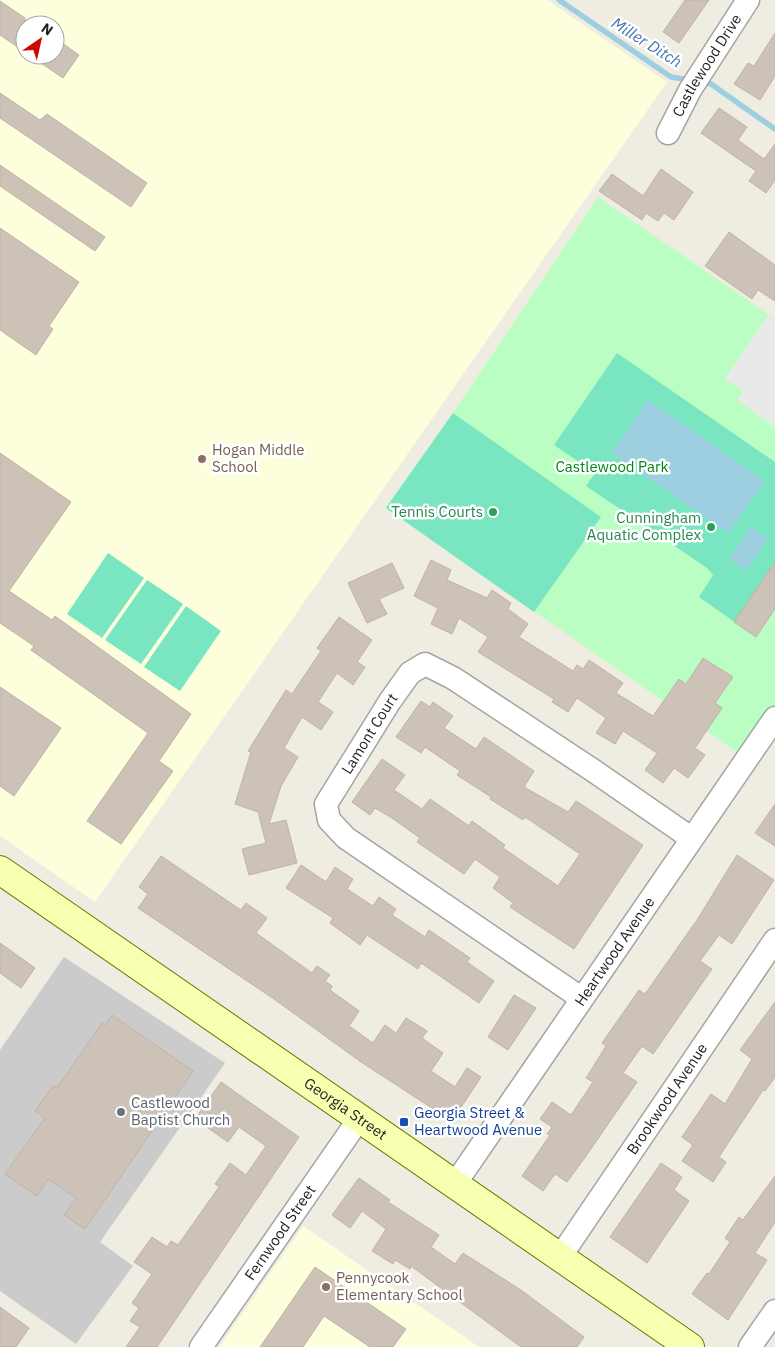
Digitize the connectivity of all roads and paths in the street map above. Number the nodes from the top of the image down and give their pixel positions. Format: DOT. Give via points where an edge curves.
graph roads {
  1 [pos="748,0"];
  2 [pos="668,134"];
  3 [pos="775,718"];
  4 [pos="691,838"];
  5 [pos="0,870"];
  6 [pos="775,940"];
  7 [pos="581,998"];
  8 [pos="359,1118"];
  9 [pos="455,1184"];
  10 [pos="560,1257"];
  11 [pos="775,1311"];
  12 [pos="201,1347"];
  13 [pos="690,1347"];
  14 [pos="750,1347"];
  1 -- 2 [label="street, Castlewood Drive" via="703,68"];
  3 -- 4 [label="street, Heartwood Avenue"];
  4 -- 7 [label="street, Heartwood Avenue"];
  4 -- 7 [label="street, Lamont Court" via="454,678 425,664 410,673 390,701 326,804 329,820 346,838"];
  5 -- 8 [label="main road, Georgia Street"];
  6 -- 10 [label="street, Brookwood Avenue"];
  7 -- 9 [label="street, Heartwood Avenue"];
  8 -- 9 [label="main road, Georgia Street"];
  8 -- 12 [label="street, Fernwood Street"];
  9 -- 10 [label="main road, Georgia Street"];
  10 -- 13 [label="main road, Georgia Street"];
  11 -- 14 [label="street"];
}
